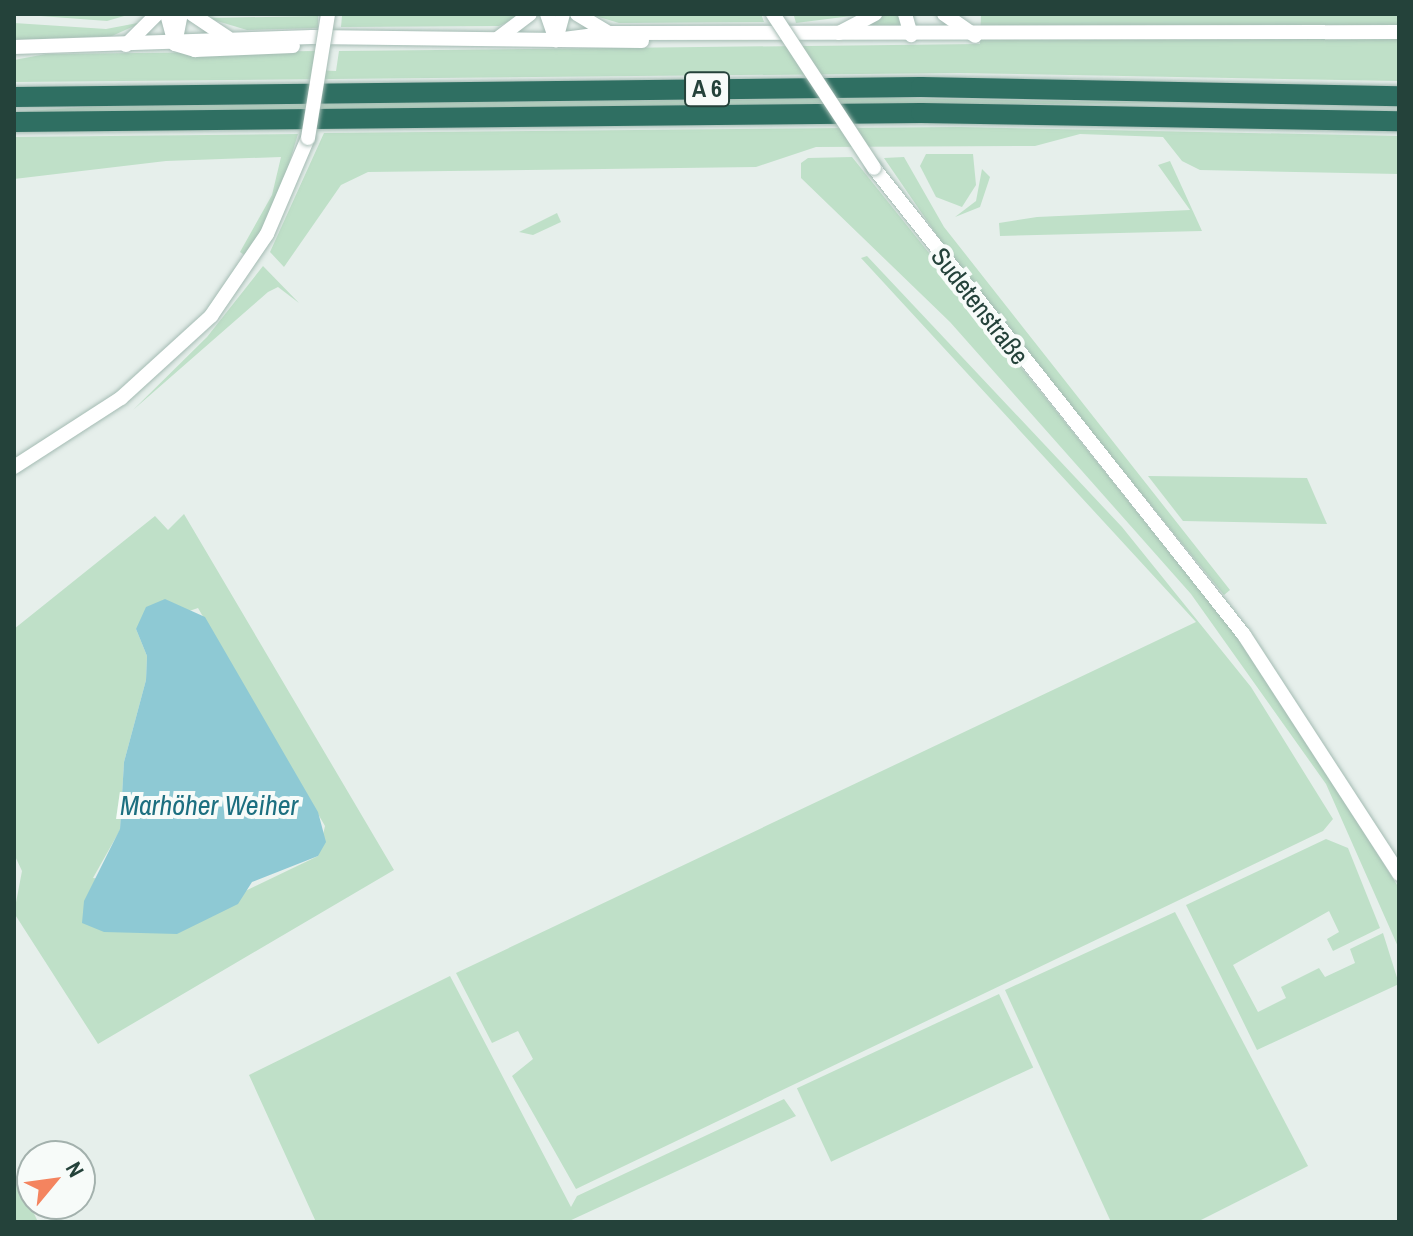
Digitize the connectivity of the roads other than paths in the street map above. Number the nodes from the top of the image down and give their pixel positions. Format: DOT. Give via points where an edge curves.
graph roads {
  1 [pos="157,14"];
  2 [pos="167,14"];
  3 [pos="181,14"];
  4 [pos="192,14"];
  5 [pos="328,14"];
  6 [pos="530,14"];
  7 [pos="547,14"];
  8 [pos="563,14"];
  9 [pos="577,14"];
  10 [pos="773,14"];
  11 [pos="875,14"];
  12 [pos="905,14"];
  13 [pos="916,14"];
  14 [pos="944,14"];
  15 [pos="1399,32"];
  16 [pos="609,33"];
  17 [pos="835,35"];
  18 [pos="911,35"];
  19 [pos="666,36"];
  20 [pos="975,36"];
  21 [pos="228,38"];
  22 [pos="497,39"];
  23 [pos="333,40"];
  24 [pos="556,40"];
  25 [pos="175,44"];
  26 [pos="126,45"];
  27 [pos="14,47"];
  28 [pos="1399,96"];
  29 [pos="14,97"];
  30 [pos="1399,121"];
  31 [pos="14,122"];
  32 [pos="14,467"];
  33 [pos="1399,874"];
  1 -- 26 [label="main road"];
  2 -- 25 [label="main road"];
  3 -- 25 [label="main road"];
  4 -- 21 [label="main road"];
  5 -- 32 [label="main road, bridge" via="307,141 256,254 192,337 121,398"];
  6 -- 22 [label="main road"];
  7 -- 24 [label="main road"];
  8 -- 24 [label="main road"];
  9 -- 16 [label="main road"];
  10 -- 33 [label="main road, Sudetenstraße, bridge" via="874,168 1205,585 1318,739"];
  11 -- 17 [label="main road"];
  12 -- 18 [label="main road"];
  13 -- 18 [label="main road"];
  14 -- 20 [label="main road"];
  15 -- 20 [label="main road"];
  16 -- 19 [label="main road"];
  16 -- 24 [label="main road"];
  17 -- 18 [label="main road"];
  17 -- 19 [label="main road"];
  18 -- 20 [label="main road"];
  19 -- 24 [label="main road" via="626,44"];
  21 -- 23 [label="main road"];
  21 -- 25 [label="main road"];
  22 -- 23 [label="main road"];
  22 -- 24 [label="main road"];
  23 -- 25 [label="main road" via="195,50"];
  25 -- 26 [label="main road"];
  26 -- 27 [label="main road"];
  28 -- 29 [label="highway, A 6" via="921,87"];
  30 -- 31 [label="highway, A 6" via="906,113"];
}
